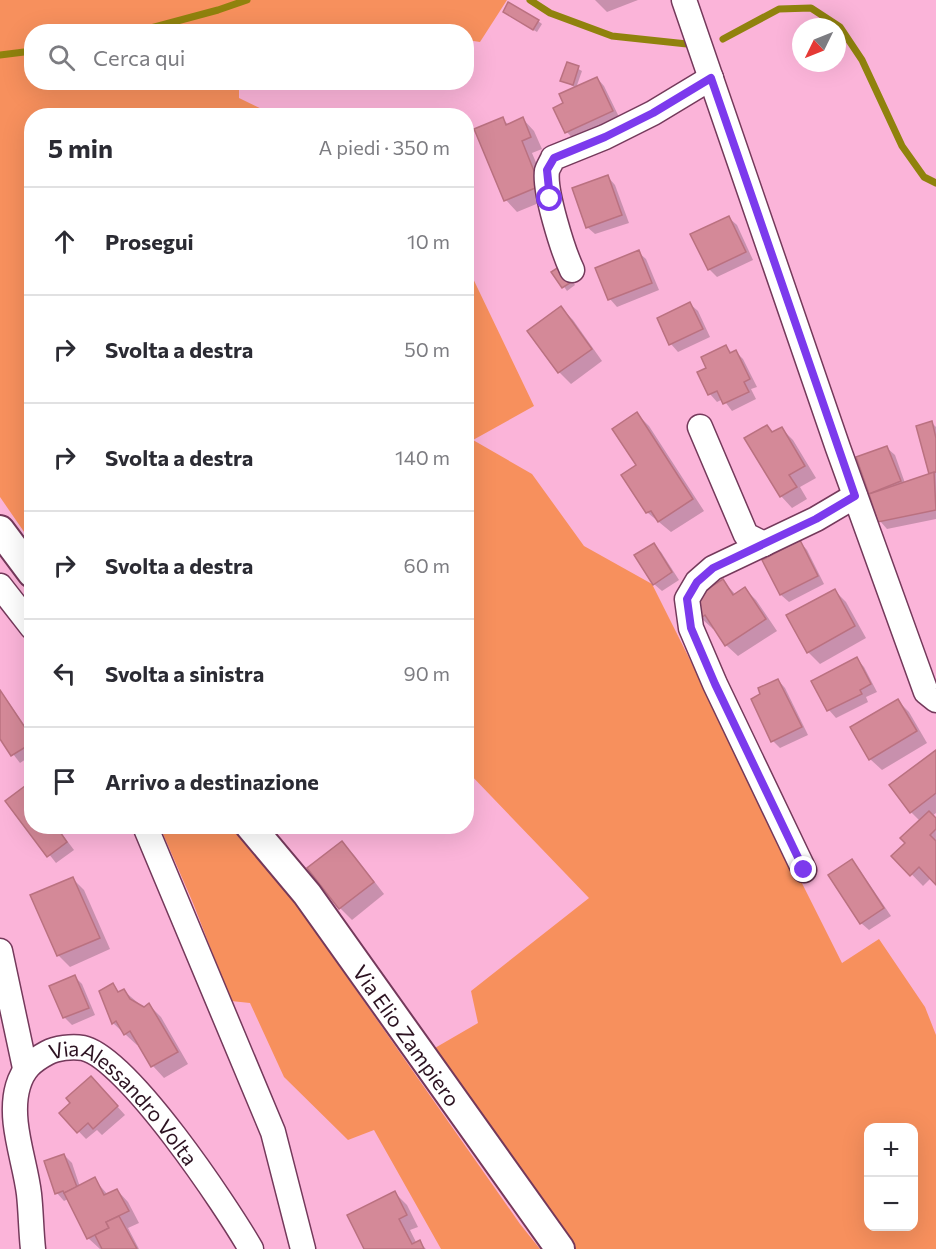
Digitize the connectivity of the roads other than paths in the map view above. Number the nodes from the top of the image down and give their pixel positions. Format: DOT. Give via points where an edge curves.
graph roads {
  1 [pos="686,5"];
  2 [pos="708,69"];
  3 [pos="572,270"];
  4 [pos="700,427"];
  5 [pos="855,496"];
  6 [pos="0,530"];
  7 [pos="764,544"];
  8 [pos="24,562"];
  9 [pos="0,586"];
  10 [pos="24,617"];
  11 [pos="936,700"];
  12 [pos="148,834"];
  13 [pos="257,834"];
  14 [pos="804,870"];
  15 [pos="0,951"];
  16 [pos="25,1068"];
  17 [pos="33,1249"];
  18 [pos="251,1249"];
  19 [pos="303,1249"];
  20 [pos="560,1249"];
  1 -- 2 [label="street"];
  2 -- 3 [label="street" via="653,113 554,158 547,170 550,199"];
  2 -- 5 [label="street"];
  4 -- 7 [label="street" via="746,536"];
  5 -- 7 [label="street"];
  5 -- 11 [label="street" via="926,692"];
  6 -- 8 [label="street"];
  7 -- 14 [label="street" via="713,568 697,582 687,599 691,628 715,684"];
  9 -- 10 [label="street"];
  12 -- 19 [label="street" via="273,1132"];
  13 -- 20 [label="street, Via Elio Zampiero" via="307,894"];
  15 -- 16 [label="street"];
  16 -- 17 [label="street, Via Alessandro Volta" via="18,1088 16,1116 29,1194"];
  16 -- 18 [label="street, Via Alessandro Volta" via="51,1051 67,1048 83,1048 101,1057 162,1119"];
}
